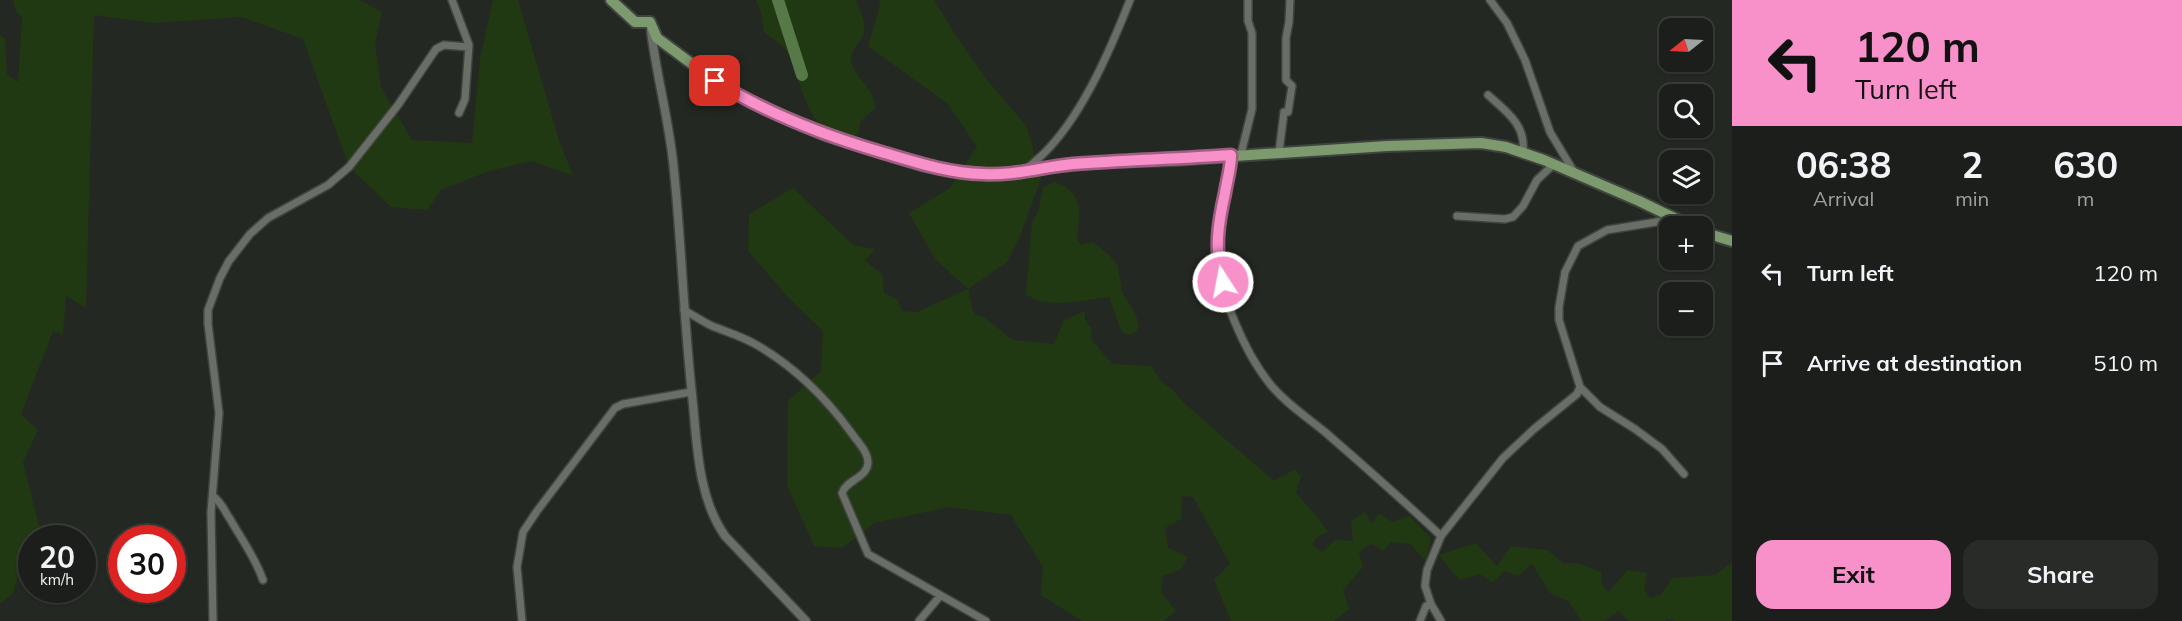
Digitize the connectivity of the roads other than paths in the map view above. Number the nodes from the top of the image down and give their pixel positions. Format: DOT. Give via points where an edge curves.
graph roads {
  1 [pos="452,0"];
  2 [pos="611,0"];
  3 [pos="1130,0"];
  4 [pos="1248,0"];
  5 [pos="1290,0"];
  6 [pos="1490,0"];
  7 [pos="650,22"];
  8 [pos="468,47"];
  9 [pos="1488,96"];
  10 [pos="459,113"];
  11 [pos="1279,152"];
  12 [pos="1523,152"];
  13 [pos="1236,155"];
  14 [pos="1553,165"];
  15 [pos="1023,172"];
  16 [pos="1575,174"];
  17 [pos="1457,216"];
  18 [pos="1668,216"];
  19 [pos="1659,222"];
  20 [pos="1713,235"];
  21 [pos="1731,239"];
  22 [pos="684,310"];
  23 [pos="1580,387"];
  24 [pos="691,392"];
  25 [pos="1684,474"];
  26 [pos="213,496"];
  27 [pos="1441,536"];
  28 [pos="263,579"];
  29 [pos="940,596"];
  30 [pos="1431,604"];
  31 [pos="213,621"];
  32 [pos="522,621"];
  33 [pos="806,621"];
  34 [pos="919,621"];
  35 [pos="986,621"];
  36 [pos="1420,621"];
  37 [pos="1441,621"];
  1 -- 8 [label="street"];
  2 -- 7 [label="main road" via="635,22"];
  3 -- 15 [label="street" via="1099,72 1065,129"];
  4 -- 13 [label="street" via="1252,109"];
  5 -- 11 [label="street" via="1286,80 1292,86"];
  6 -- 16 [label="street" via="1507,23 1525,60 1550,132"];
  7 -- 15 [label="main road" via="657,38 715,81 750,102 825,135 933,168 982,174"];
  7 -- 22 [label="street" via="671,141"];
  8 -- 10 [label="street" via="465,99"];
  8 -- 26 [label="street" via="444,45 436,49 349,167 328,185 268,218 250,234 225,270 208,310 219,413"];
  9 -- 12 [label="street" via="1520,128"];
  11 -- 12 [label="main road" via="1462,143 1490,144"];
  11 -- 13 [label="main road"];
  12 -- 14 [label="main road"];
  13 -- 15 [label="main road" via="1072,164"];
  13 -- 27 [label="street" via="1216,250 1232,313 1249,353 1279,394"];
  14 -- 16 [label="main road"];
  14 -- 17 [label="street" via="1537,180 1513,217"];
  16 -- 18 [label="main road"];
  19 -- 23 [label="street" via="1607,230 1584,241 1573,253 1561,286 1559,320"];
  20 -- 21 [label="main road"];
  22 -- 24 [label="street"];
  22 -- 29 [label="street" via="757,344 804,380 835,411 867,456 868,466 843,487 842,493 866,552"];
  23 -- 25 [label="street" via="1600,407 1662,449"];
  23 -- 27 [label="street" via="1578,393 1503,459"];
  24 -- 32 [label="street" via="615,408 537,511 523,532 517,567"];
  24 -- 33 [label="street" via="701,469 718,526"];
  26 -- 28 [label="street" via="225,507"];
  26 -- 31 [label="street"];
  27 -- 30 [label="street" via="1427,570 1425,586"];
  29 -- 34 [label="street"];
  29 -- 35 [label="street"];
  30 -- 36 [label="street" via="1426,606"];
  30 -- 37 [label="street"];
}
